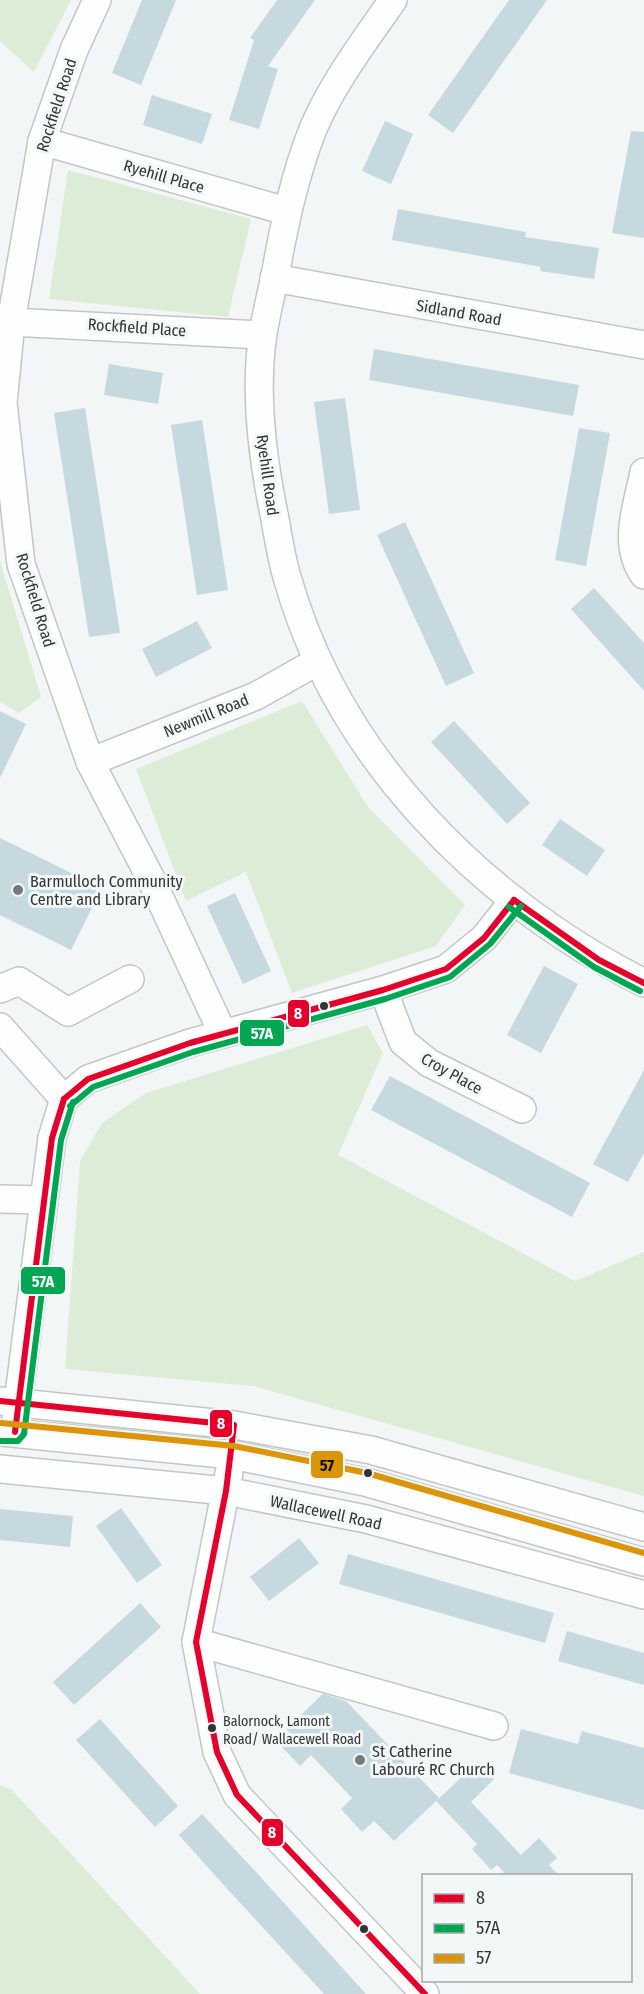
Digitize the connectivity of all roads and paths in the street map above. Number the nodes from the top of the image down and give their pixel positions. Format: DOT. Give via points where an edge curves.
graph roads {
  1 [pos="97,0"];
  2 [pos="393,0"];
  3 [pos="42,141"];
  4 [pos="286,211"];
  5 [pos="274,278"];
  6 [pos="11,322"];
  7 [pos="262,335"];
  8 [pos="644,345"];
  9 [pos="644,472"];
  10 [pos="644,575"];
  11 [pos="318,661"];
  12 [pos="90,762"];
  13 [pos="514,900"];
  14 [pos="130,979"];
  15 [pos="644,983"];
  16 [pos="0,989"];
  17 [pos="383,990"];
  18 [pos="0,1027"];
  19 [pos="223,1034"];
  20 [pos="64,1100"];
  21 [pos="522,1109"];
  22 [pos="0,1199"];
  23 [pos="43,1200"];
  24 [pos="8,1401"];
  25 [pos="234,1425"];
  26 [pos="8,1432"];
  27 [pos="232,1455"];
  28 [pos="0,1469"];
  29 [pos="226,1491"];
  30 [pos="644,1527"];
  31 [pos="644,1562"];
  32 [pos="644,1595"];
  33 [pos="196,1642"];
  34 [pos="494,1726"];
  35 [pos="425,1994"];
  1 -- 3 [label="street, Rockfield Road" via="74,50"];
  2 -- 4 [label="street, Ryehill Road" via="343,70 314,129"];
  3 -- 4 [label="street, Ryehill Place"];
  3 -- 6 [label="street, Rockfield Road"];
  4 -- 5 [label="street, Ryehill Road"];
  5 -- 7 [label="street, Ryehill Road"];
  5 -- 8 [label="street, Sidland Road"];
  6 -- 7 [label="street, Rockfield Place"];
  6 -- 12 [label="street, Rockfield Road" via="3,403 21,564"];
  7 -- 11 [label="street, Ryehill Road" via="260,418 269,493 287,578"];
  9 -- 10 [label="street" via="632,533 633,557"];
  11 -- 12 [label="street, Newmill Road" via="256,696"];
  11 -- 13 [label="street, Ryehill Road" via="349,720 416,809 461,858"];
  12 -- 19 [label="street, Rockfield Road" via="150,877"];
  13 -- 15 [label="street, Ryehill Road" via="599,960"];
  13 -- 17 [label="street" via="484,938 446,969"];
  14 -- 16 [label="street" via="68,1012 19,981"];
  17 -- 19 [label="street"];
  17 -- 21 [label="street, Croy Place" via="403,1042 429,1063"];
  18 -- 20 [label="street"];
  19 -- 20 [label="street" via="88,1079"];
  20 -- 23 [label="street" via="52,1138"];
  22 -- 23 [label="street"];
  23 -- 24 [label="street" via="30,1316"];
  24 -- 25 [label="street"];
  24 -- 26 [label="street"];
  25 -- 27 [label="street"];
  25 -- 30 [label="street" via="371,1450"];
  26 -- 27 [label="street"];
  27 -- 29 [label="street"];
  27 -- 31 [label="street" via="365,1482"];
  28 -- 29 [label="street, Wallacewell Road"];
  29 -- 32 [label="street, Wallacewell Road" via="366,1519"];
  29 -- 33 [label="street"];
  33 -- 34 [label="street"];
  33 -- 35 [label="street" via="217,1752 237,1795"];
}
